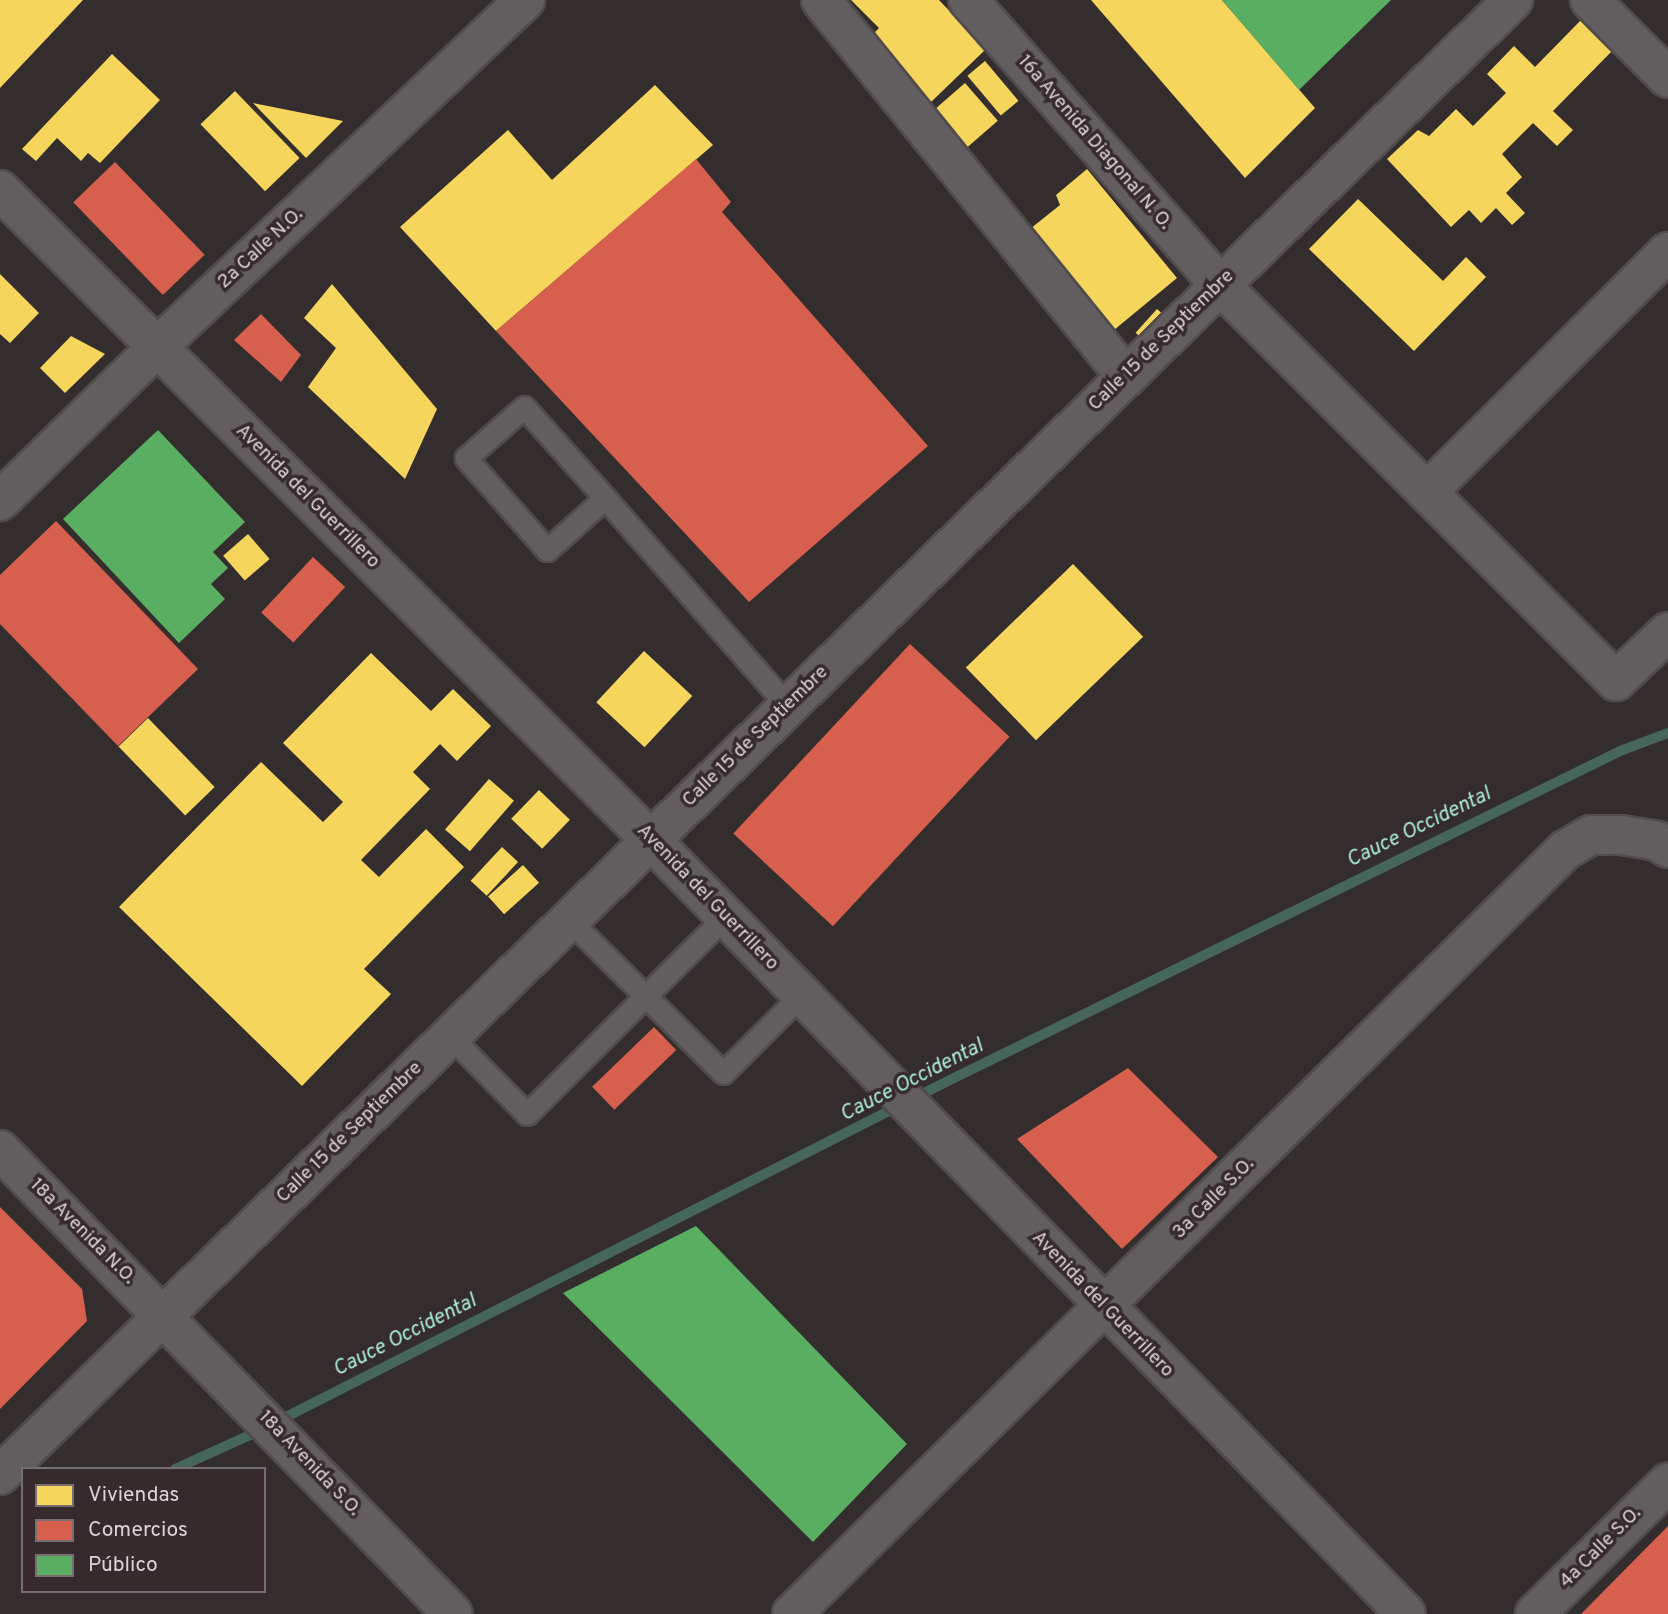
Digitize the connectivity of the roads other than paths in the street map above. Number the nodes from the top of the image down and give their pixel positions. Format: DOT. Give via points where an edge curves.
graph roads {
  1 [pos="525,0"];
  2 [pos="821,0"];
  3 [pos="968,0"];
  4 [pos="1513,0"];
  5 [pos="1590,0"];
  6 [pos="1668,78"];
  7 [pos="0,190"];
  8 [pos="1668,252"];
  9 [pos="1220,285"];
  10 [pos="157,347"];
  11 [pos="1126,377"];
  12 [pos="1427,492"];
  13 [pos="605,498"];
  14 [pos="0,502"];
  15 [pos="1668,632"];
  16 [pos="788,706"];
  17 [pos="650,840"];
  18 [pos="1663,845"];
  19 [pos="725,917"];
  20 [pos="569,920"];
  21 [pos="802,994"];
  22 [pos="645,996"];
  23 [pos="450,1035"];
  24 [pos="0,1150"];
  25 [pos="1105,1309"];
  26 [pos="164,1315"];
  27 [pos="0,1475"];
  28 [pos="1668,1483"];
  29 [pos="453,1614"];
  30 [pos="792,1614"];
  31 [pos="1406,1614"];
  32 [pos="1535,1614"];
  1 -- 10 [label="street, 2a Calle N.O."];
  2 -- 11 [label="street"];
  3 -- 9 [label="street, 16a Avenida Diagonal N. O."];
  4 -- 9 [label="street, Calle 15 de Septiembre"];
  5 -- 6 [label="street"];
  7 -- 10 [label="street, Avenida del Guerrillero"];
  8 -- 12 [label="street"];
  9 -- 11 [label="street, Calle 15 de Septiembre"];
  9 -- 12 [label="street, 16a Avenida Diagonal N. O."];
  10 -- 14 [label="street, 2a Calle N.O."];
  10 -- 17 [label="street, Avenida del Guerrillero"];
  11 -- 16 [label="street, Calle 15 de Septiembre"];
  12 -- 15 [label="street, 16a Avenida Diagonal N. O." via="1616,681"];
  13 -- 13 [label="lane" via="524,407 466,458 547,550"];
  13 -- 16 [label="lane"];
  16 -- 17 [label="street, Calle 15 de Septiembre"];
  17 -- 19 [label="street, Avenida del Guerrillero"];
  17 -- 20 [label="street, Calle 15 de Septiembre"];
  18 -- 25 [label="street, 3a Calle S.O." via="1591,835 1564,850"];
  19 -- 21 [label="street, Avenida del Guerrillero"];
  19 -- 22 [label="lane"];
  20 -- 22 [label="lane"];
  20 -- 23 [label="street, Calle 15 de Septiembre"];
  21 -- 22 [label="lane" via="723,1073"];
  21 -- 25 [label="street, Avenida del Guerrillero"];
  22 -- 23 [label="lane" via="527,1114"];
  23 -- 26 [label="street, Calle 15 de Septiembre"];
  24 -- 26 [label="street, 18a Avenida N.O."];
  25 -- 30 [label="street, 3a Calle S.O."];
  25 -- 31 [label="street, Avenida del Guerrillero"];
  26 -- 27 [label="street, Calle 15 de Septiembre"];
  26 -- 29 [label="street, 18a Avenida S.O."];
  28 -- 32 [label="street, 4a Calle S.O."];
}
